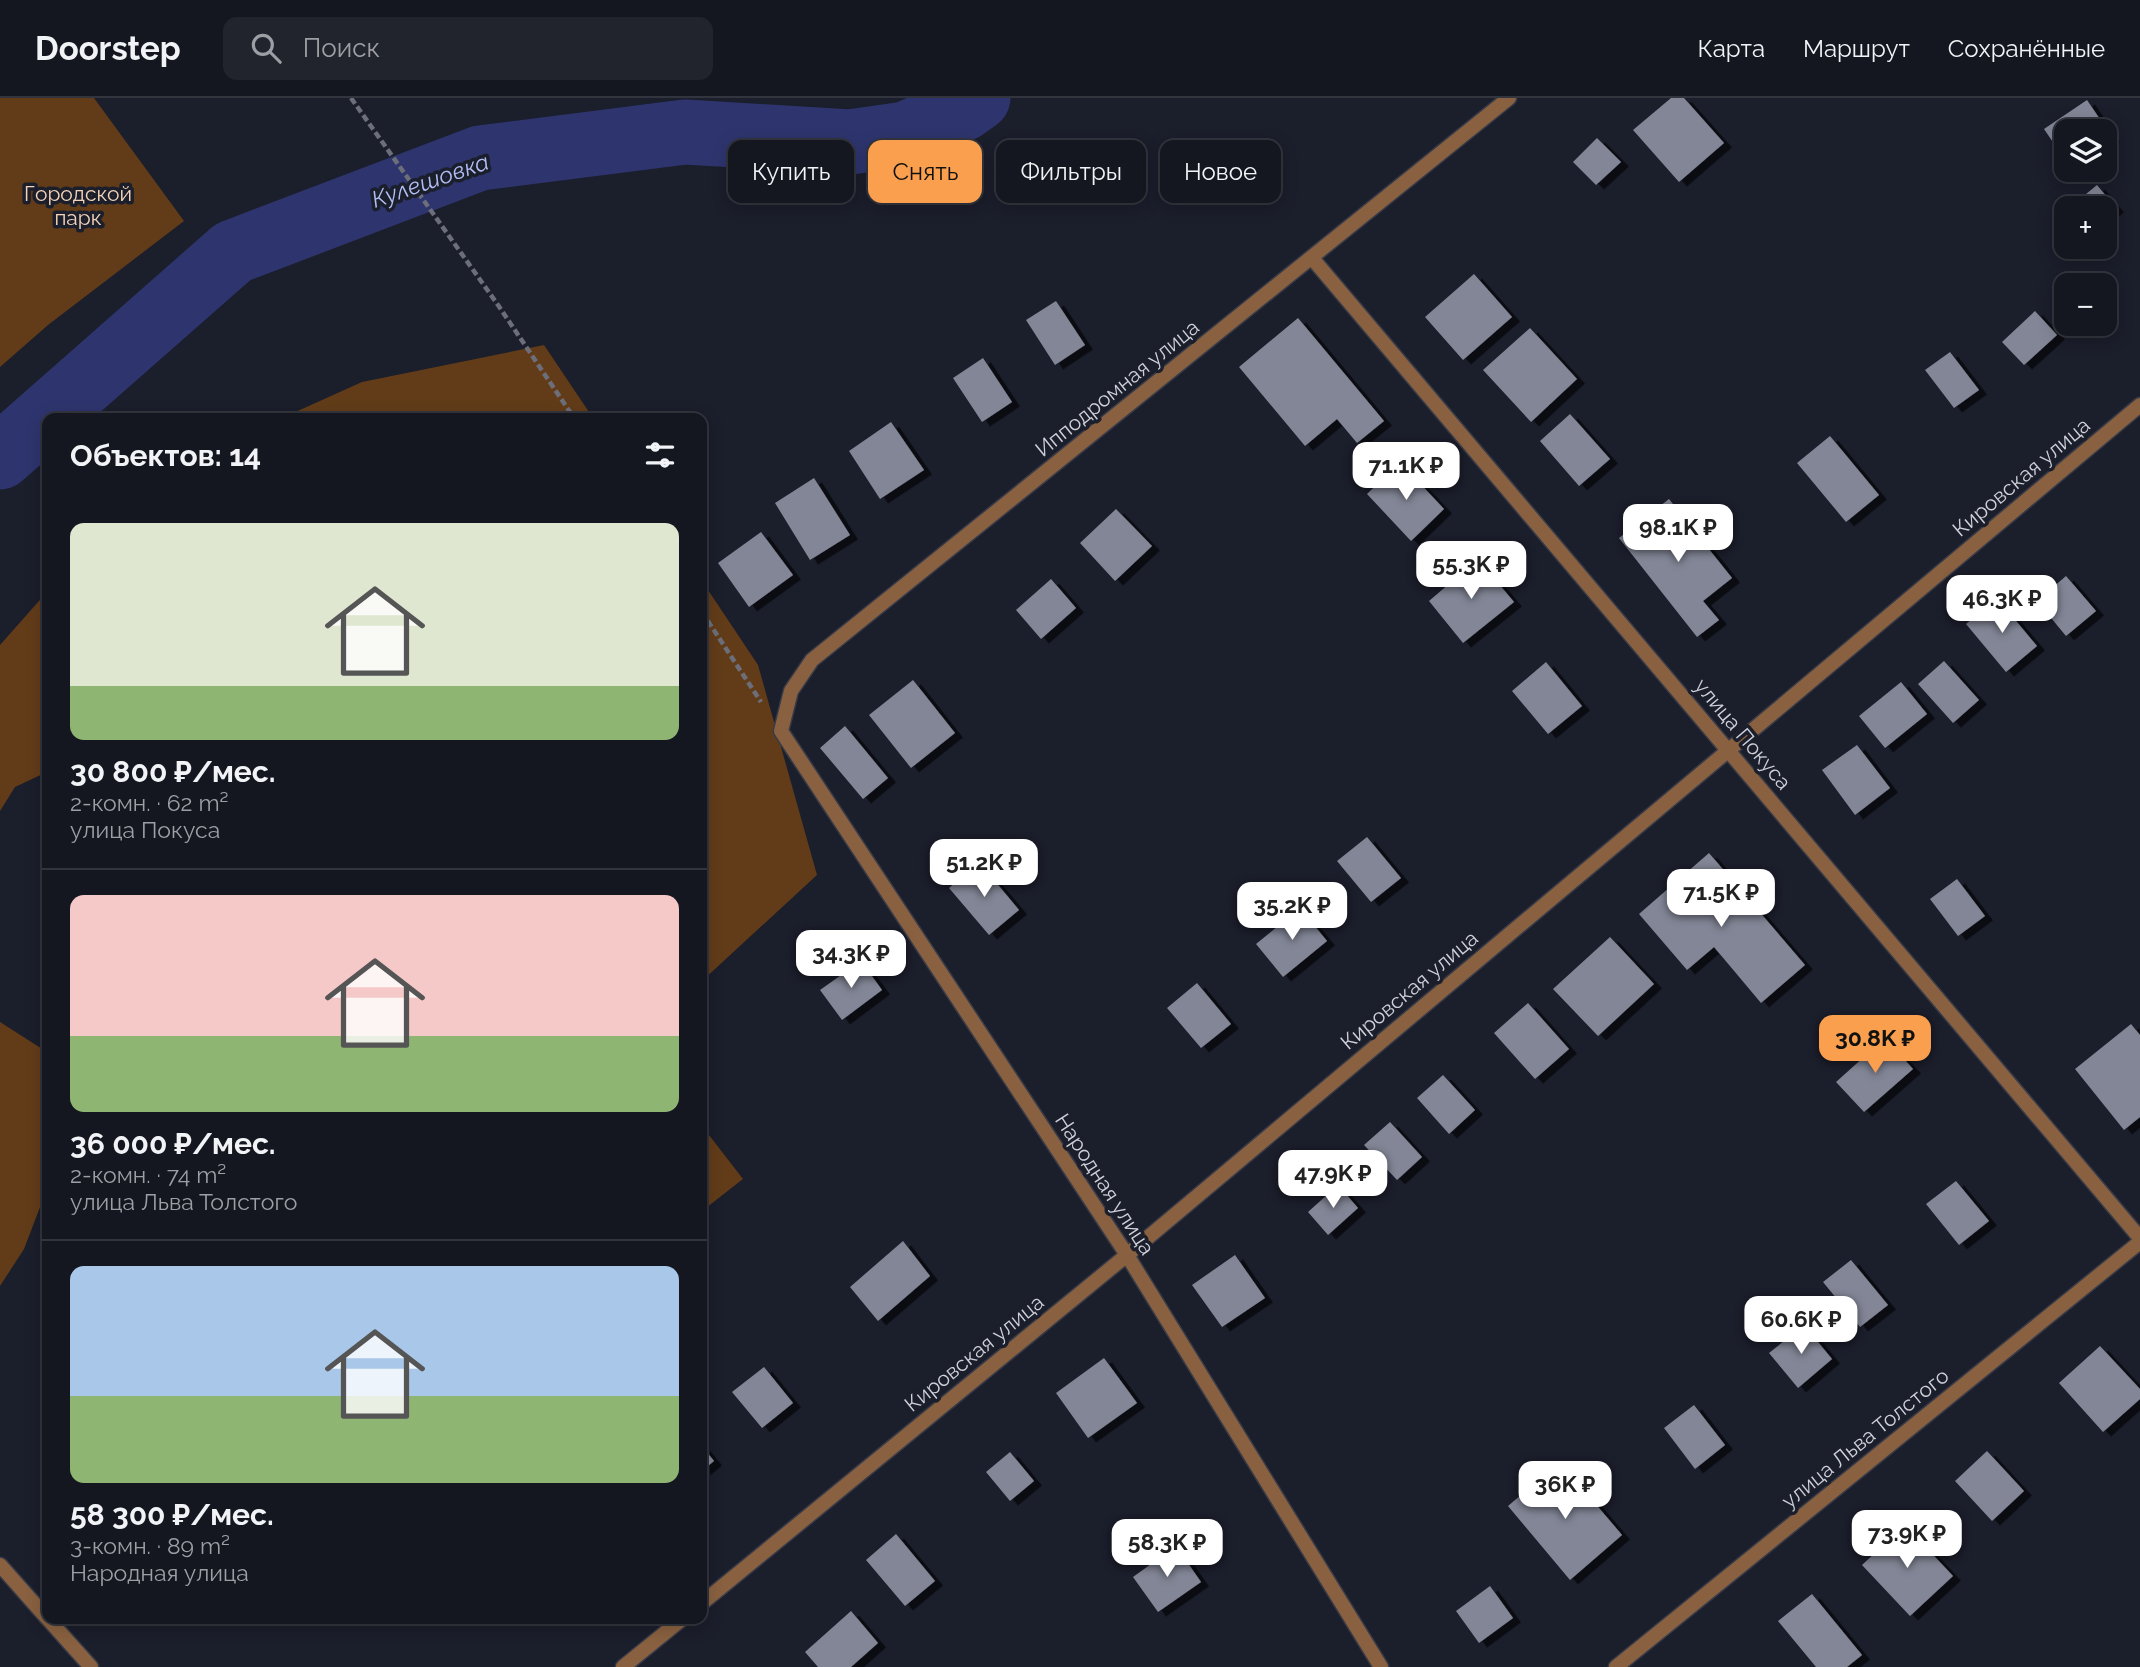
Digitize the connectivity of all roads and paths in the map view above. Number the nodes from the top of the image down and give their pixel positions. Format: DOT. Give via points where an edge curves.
graph roads {
  1 [pos="351,98"];
  2 [pos="1509,98"];
  3 [pos="1312,258"];
  4 [pos="2140,405"];
  5 [pos="571,413"];
  6 [pos="707,620"];
  7 [pos="781,731"];
  8 [pos="1729,749"];
  9 [pos="2140,1240"];
  10 [pos="1127,1255"];
  11 [pos="0,1565"];
  12 [pos="707,1599"];
  13 [pos="42,1611"];
  14 [pos="53,1624"];
  15 [pos="676,1624"];
  16 [pos="91,1667"];
  17 [pos="623,1667"];
  18 [pos="1381,1667"];
  19 [pos="1616,1667"];
  1 -- 5 [label="path"];
  2 -- 3 [label="street, Ипподромная улица"];
  3 -- 7 [label="street, Ипподромная улица" via="812,660 791,691"];
  3 -- 8 [label="street, улица Покуса"];
  4 -- 8 [label="street, Кировская улица"];
  6 -- 7 [label="path"];
  7 -- 10 [label="street, Народная улица"];
  8 -- 9 [label="street, улица Покуса"];
  8 -- 10 [label="street, Кировская улица"];
  9 -- 19 [label="street, улица Льва Толстого"];
  10 -- 12 [label="street, Кировская улица"];
  10 -- 18 [label="street, Народная улица"];
  11 -- 13 [label="street"];
  14 -- 16 [label="street"];
  15 -- 17 [label="street"];
}
